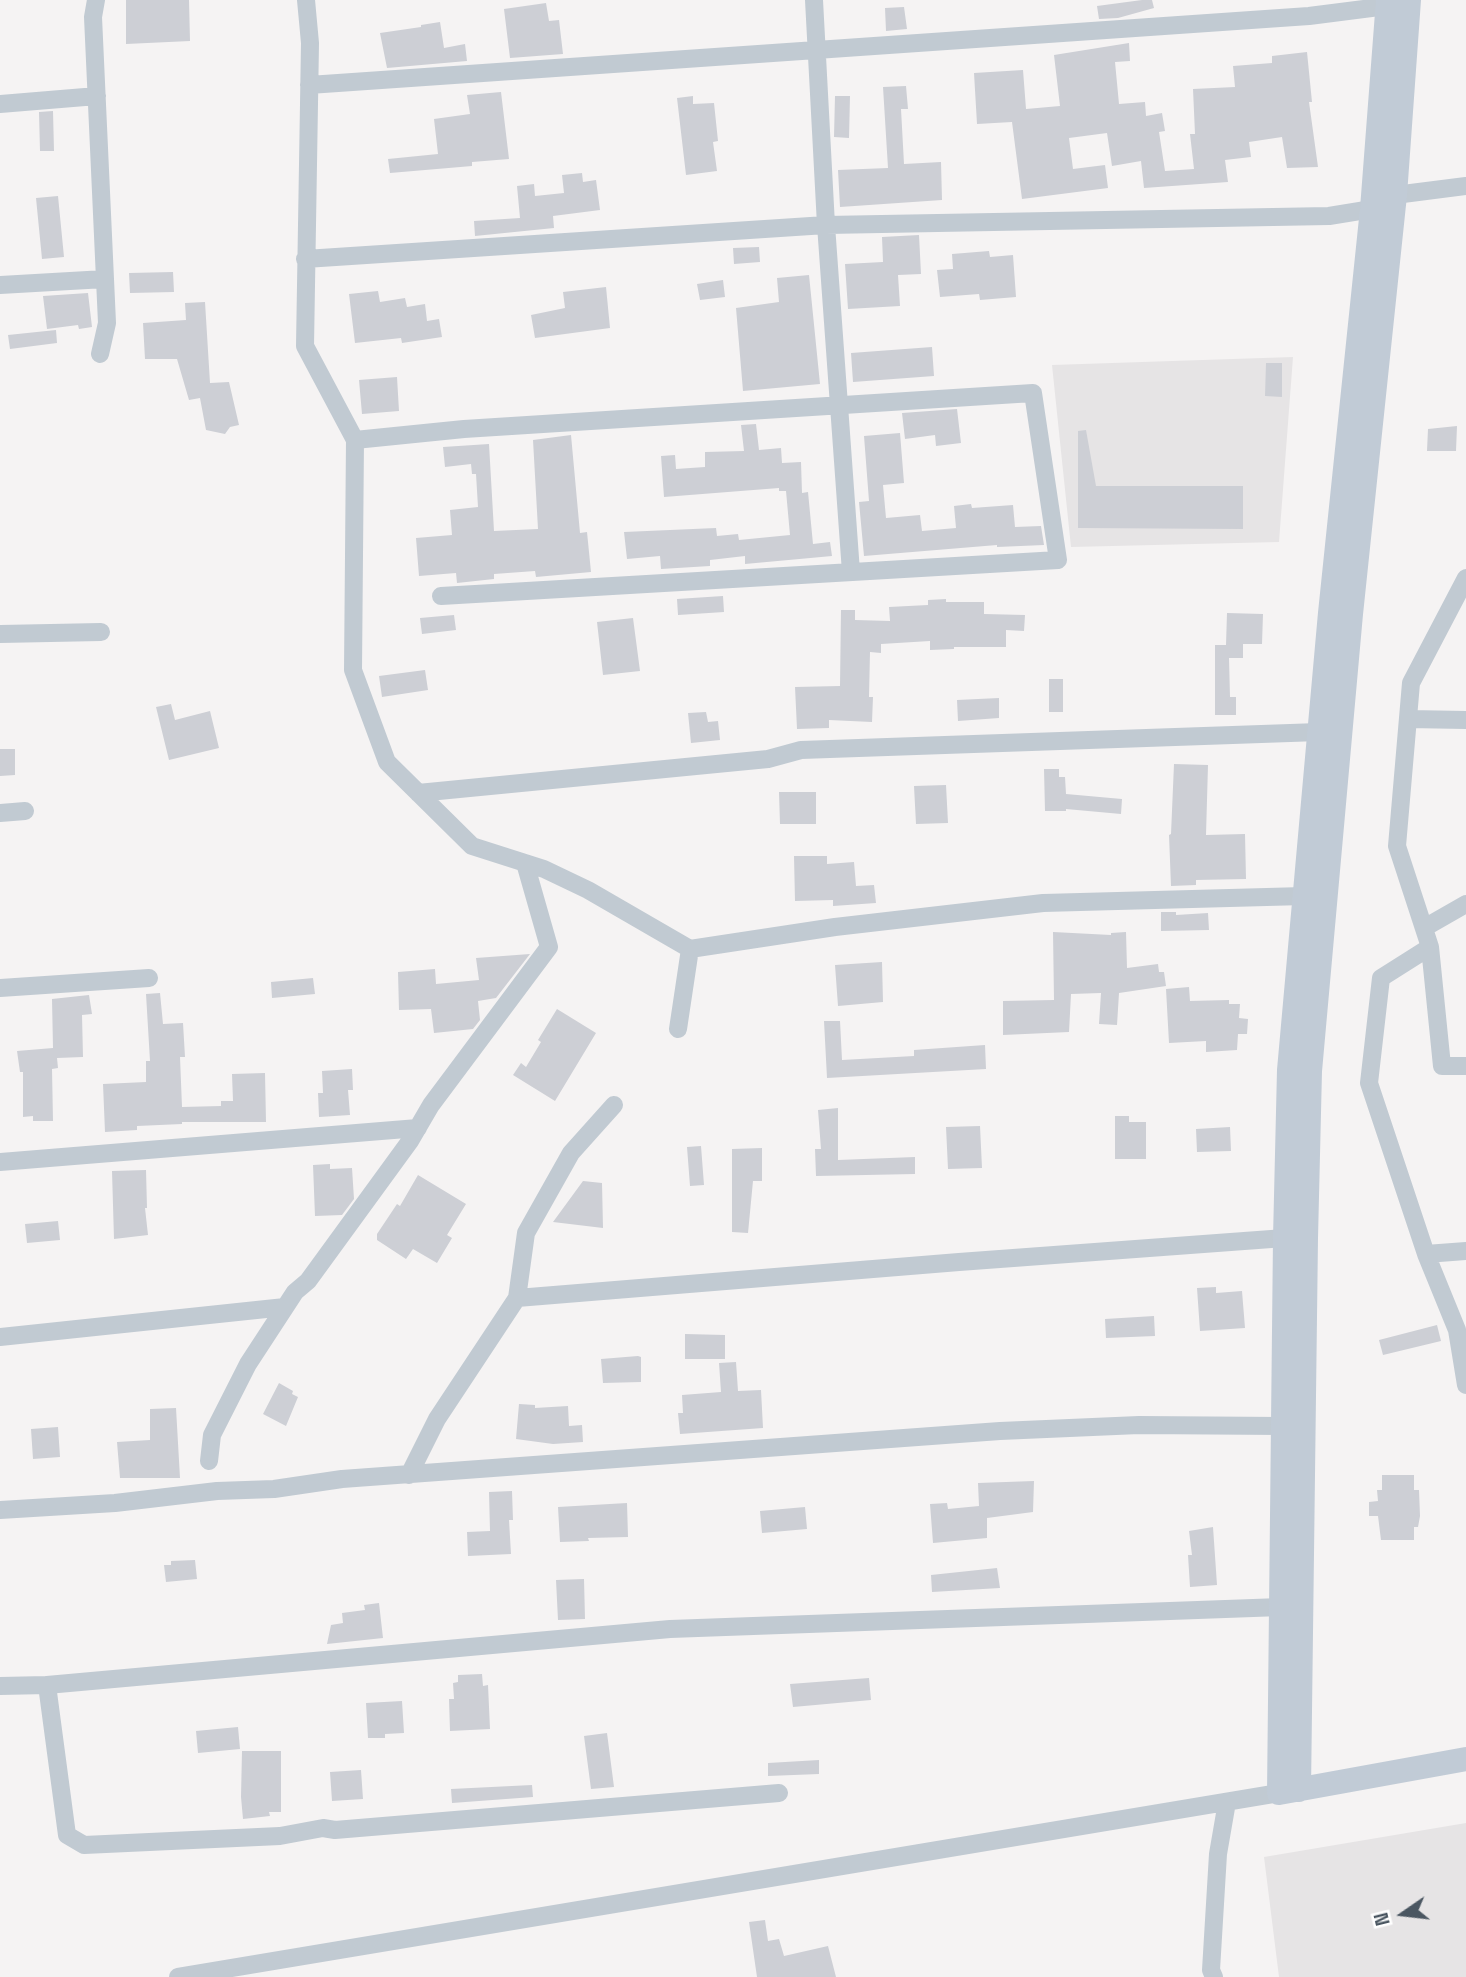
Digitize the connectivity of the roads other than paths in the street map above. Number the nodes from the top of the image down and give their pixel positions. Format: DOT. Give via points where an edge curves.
graph roads {
  1 [pos="96,0"];
  2 [pos="306,0"];
  3 [pos="814,0"];
  4 [pos="1395,2"];
  5 [pos="817,51"];
  6 [pos="309,86"];
  7 [pos="97,96"];
  8 [pos="0,104"];
  9 [pos="1466,186"];
  10 [pos="1395,195"];
  11 [pos="1372,209"];
  12 [pos="826,225"];
  13 [pos="305,259"];
  14 [pos="104,279"];
  15 [pos="0,285"];
  16 [pos="100,354"];
  17 [pos="841,405"];
  18 [pos="355,440"];
  19 [pos="851,572"];
  20 [pos="1466,578"];
  21 [pos="441,596"];
  22 [pos="101,632"];
  23 [pos="0,634"];
  24 [pos="1408,719"];
  25 [pos="1466,720"];
  26 [pos="1320,732"];
  27 [pos="418,793"];
  28 [pos="24,811"];
  29 [pos="0,813"];
  30 [pos="525,863"];
  31 [pos="1304,896"];
  32 [pos="1466,904"];
  33 [pos="1423,928"];
  34 [pos="1430,947"];
  35 [pos="690,949"];
  36 [pos="149,978"];
  37 [pos="0,988"];
  38 [pos="678,1029"];
  39 [pos="1466,1066"];
  40 [pos="614,1105"];
  41 [pos="418,1128"];
  42 [pos="0,1162"];
  43 [pos="1285,1238"];
  44 [pos="1466,1251"];
  45 [pos="1426,1254"];
  46 [pos="517,1298"];
  47 [pos="285,1307"];
  48 [pos="0,1337"];
  49 [pos="1466,1385"];
  50 [pos="1283,1426"];
  51 [pos="209,1461"];
  52 [pos="409,1475"];
  53 [pos="0,1510"];
  54 [pos="1281,1607"];
  55 [pos="47,1685"];
  56 [pos="0,1686"];
  57 [pos="1466,1759"];
  58 [pos="1289,1791"];
  59 [pos="779,1793"];
  60 [pos="1227,1802"];
  61 [pos="178,1977"];
  62 [pos="1214,1977"];
  1 -- 7 [label="street"];
  2 -- 6 [label="street"];
  3 -- 5 [label="street"];
  4 -- 5 [label="street" via="1309,16"];
  4 -- 10 [label="street"];
  4 -- 11 [label="street"];
  5 -- 6 [label="street"];
  5 -- 12 [label="street"];
  6 -- 13 [label="street"];
  7 -- 8 [label="street"];
  7 -- 14 [label="street"];
  9 -- 10 [label="street"];
  10 -- 58 [label="street" via="1310,1071"];
  11 -- 12 [label="street" via="1329,216"];
  11 -- 26 [label="street"];
  12 -- 13 [label="street"];
  12 -- 17 [label="street"];
  13 -- 18 [label="street" via="305,346"];
  14 -- 15 [label="street"];
  14 -- 16 [label="street" via="107,323"];
  17 -- 18 [label="street"];
  17 -- 19 [label="street"];
  17 -- 19 [label="street" via="1033,393 1058,560"];
  18 -- 27 [label="street" via="353,670 387,762"];
  19 -- 21 [label="street"];
  20 -- 24 [label="street" via="1411,683"];
  22 -- 23 [label="street"];
  24 -- 25 [label="street"];
  24 -- 33 [label="street" via="1397,846"];
  26 -- 27 [label="street" via="800,750 768,759"];
  26 -- 31 [label="street"];
  27 -- 30 [label="street" via="472,846"];
  28 -- 29 [label="street"];
  30 -- 35 [label="street" via="588,891"];
  30 -- 41 [label="street" via="549,947"];
  31 -- 35 [label="street" via="1043,903"];
  31 -- 43 [label="street" via="1289,1070"];
  32 -- 33 [label="street"];
  33 -- 34 [label="street"];
  34 -- 39 [label="street" via="1442,1066"];
  34 -- 45 [label="street" via="1381,978 1369,1083"];
  35 -- 38 [label="street"];
  36 -- 37 [label="street"];
  40 -- 46 [label="street" via="571,1153 526,1233"];
  41 -- 42 [label="street"];
  41 -- 47 [label="street" via="308,1282"];
  43 -- 46 [label="street"];
  43 -- 50 [label="street"];
  44 -- 45 [label="street"];
  45 -- 49 [label="street" via="1457,1330"];
  46 -- 52 [label="street" via="437,1419"];
  47 -- 48 [label="street"];
  47 -- 51 [label="street" via="248,1364 212,1434"];
  50 -- 52 [label="street" via="1139,1425 1000,1431"];
  50 -- 54 [label="street"];
  52 -- 53 [label="street"];
  54 -- 55 [label="street" via="670,1629"];
  54 -- 58 [label="street"];
  55 -- 56 [label="street"];
  55 -- 59 [label="street" via="67,1835 83,1845 280,1836 323,1828"];
  57 -- 58 [label="street"];
  58 -- 60 [label="street"];
  60 -- 61 [label="street"];
  60 -- 62 [label="street" via="1218,1854"];
}
